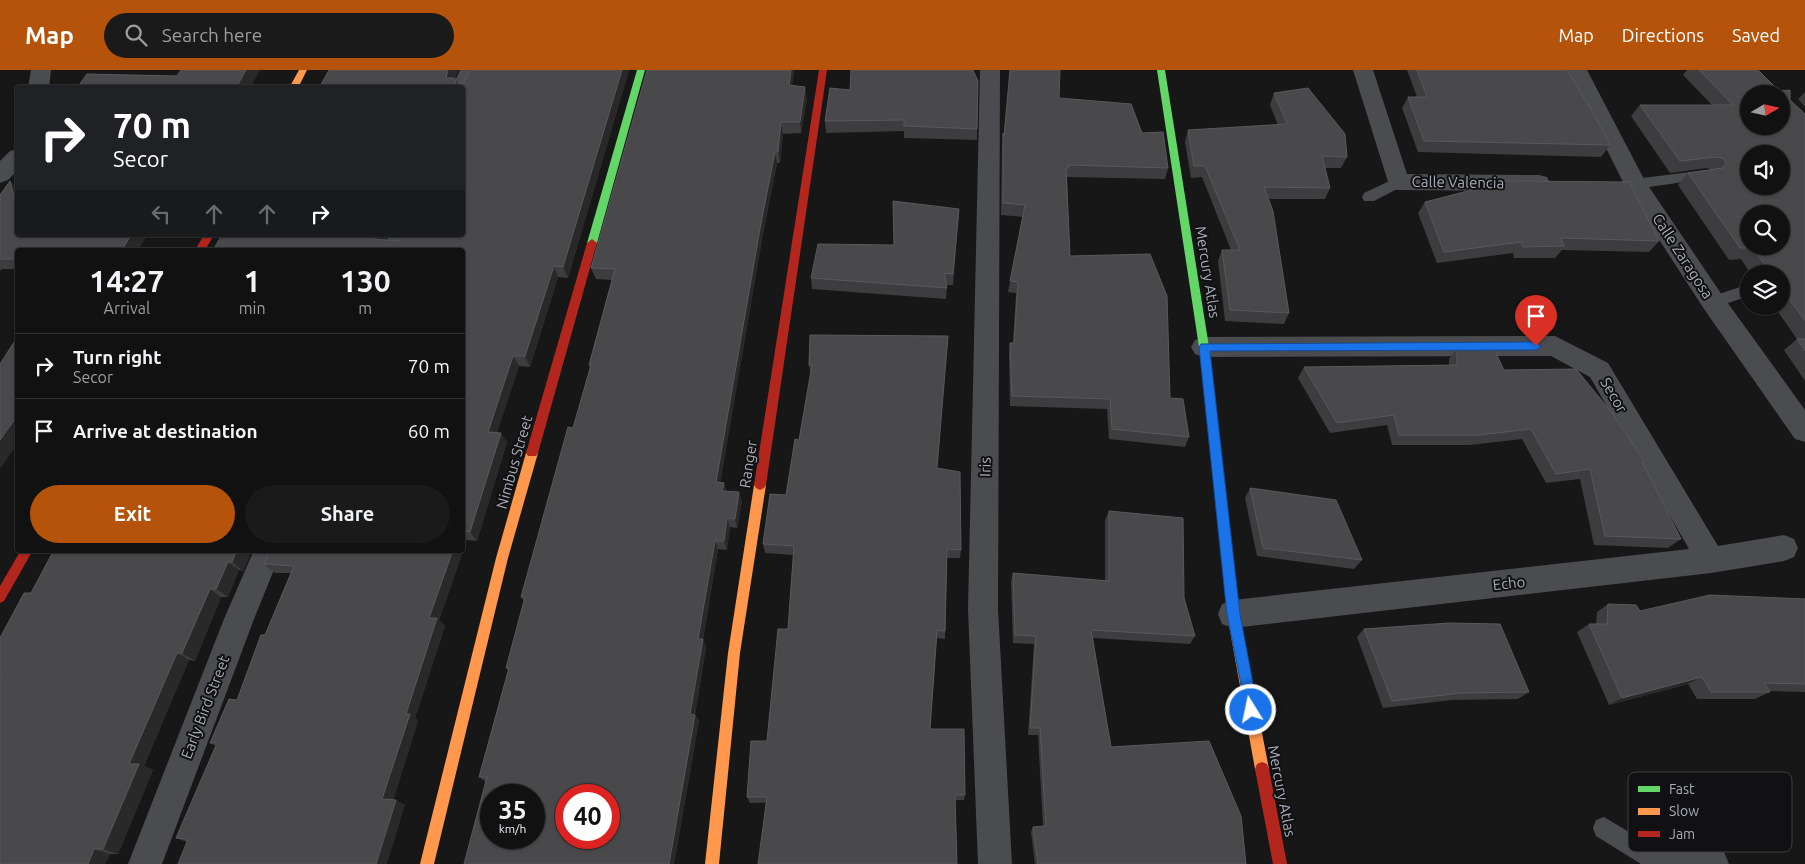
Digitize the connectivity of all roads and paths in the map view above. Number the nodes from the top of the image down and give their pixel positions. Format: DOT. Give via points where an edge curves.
graph roads {
  1 [pos="41,70"];
  2 [pos="303,70"];
  3 [pos="470,70"];
  4 [pos="641,70"];
  5 [pos="823,70"];
  6 [pos="990,70"];
  7 [pos="1161,70"];
  8 [pos="1363,70"];
  9 [pos="1577,70"];
  10 [pos="38,85"];
  11 [pos="295,85"];
  12 [pos="463,85"];
  13 [pos="15,150"];
  14 [pos="0,155"];
  15 [pos="15,159"];
  16 [pos="0,175"];
  17 [pos="1707,175"];
  18 [pos="1398,182"];
  19 [pos="1556,183"];
  20 [pos="1626,184"];
  21 [pos="1369,197"];
  22 [pos="208,237"];
  23 [pos="201,248"];
  24 [pos="1740,293"];
  25 [pos="1713,302"];
  26 [pos="1204,347"];
  27 [pos="1804,428"];
  28 [pos="1784,548"];
  29 [pos="25,553"];
  30 [pos="267,553"];
  31 [pos="1710,560"];
  32 [pos="0,597"];
  33 [pos="1233,614"];
  34 [pos="1604,828"];
  35 [pos="1628,844"];
  36 [pos="1641,852"];
  37 [pos="1658,863"];
  38 [pos="145,864"];
  39 [pos="427,864"];
  40 [pos="712,864"];
  41 [pos="996,864"];
  42 [pos="1280,864"];
  43 [pos="1712,864"];
  1 -- 10 [label="street"];
  2 -- 11 [label="street"];
  3 -- 12 [label="street"];
  4 -- 39 [label="street, Nimbus Street" via="502,558"];
  5 -- 40 [label="street, Ranger" via="734,653"];
  6 -- 41 [label="street, Iris" via="983,609"];
  7 -- 26 [label="street, Mercury Atlas"];
  8 -- 18 [label="street, Calle Valencia"];
  9 -- 20 [label="street, Calle Zaragosa"];
  13 -- 14 [label="street"];
  15 -- 16 [label="street"];
  17 -- 20 [label="lane"];
  18 -- 19 [label="street, Calle Valencia"];
  18 -- 21 [label="lane"];
  20 -- 25 [label="street, Calle Zaragosa"];
  22 -- 23 [label="street"];
  24 -- 25 [label="lane"];
  25 -- 27 [label="street, Calle Zaragosa"];
  26 -- 31 [label="street, Secor" via="1556,346 1599,370"];
  26 -- 33 [label="street, Mercury Atlas"];
  28 -- 31 [label="street, Echo"];
  29 -- 32 [label="street"];
  30 -- 38 [label="street, Early Bird Street"];
  31 -- 33 [label="street, Echo"];
  33 -- 42 [label="street, Mercury Atlas"];
  34 -- 35 [label="lane"];
  36 -- 37 [label="lane"];
  37 -- 43 [label="street"];
}
